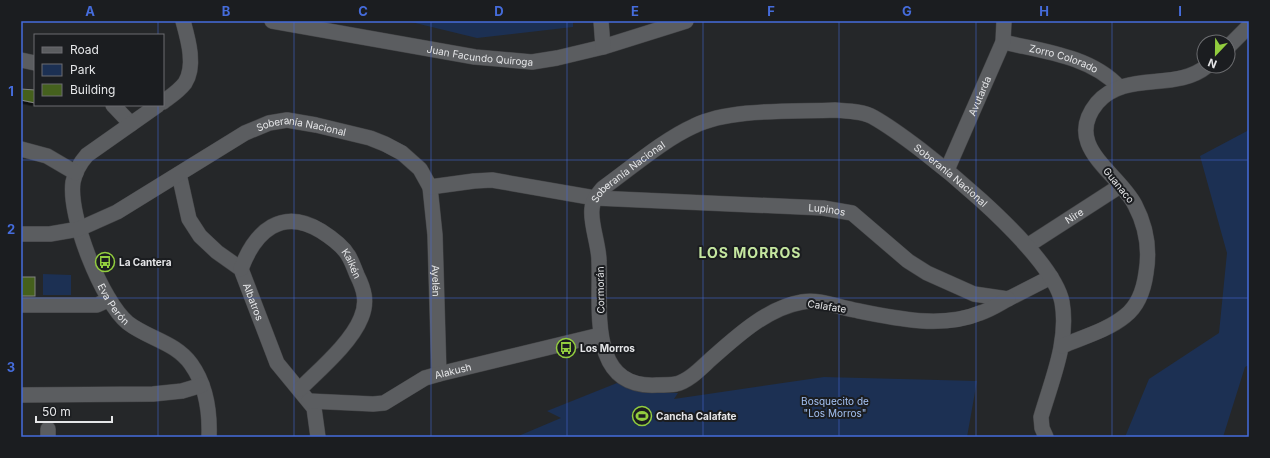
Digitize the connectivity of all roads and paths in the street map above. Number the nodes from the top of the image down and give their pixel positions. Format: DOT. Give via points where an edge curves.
graph roads {
  1 [pos="184,21"];
  2 [pos="272,21"];
  3 [pos="601,21"];
  4 [pos="686,21"];
  5 [pos="1004,21"];
  6 [pos="312,24"];
  7 [pos="1249,26"];
  8 [pos="1236,39"];
  9 [pos="1003,42"];
  10 [pos="603,47"];
  11 [pos="21,60"];
  12 [pos="34,63"];
  13 [pos="1196,73"];
  14 [pos="1119,87"];
  15 [pos="164,101"];
  16 [pos="114,106"];
  17 [pos="157,106"];
  18 [pos="130,124"];
  19 [pos="21,149"];
  20 [pos="947,170"];
  21 [pos="76,173"];
  22 [pos="179,174"];
  23 [pos="1120,186"];
  24 [pos="430,187"];
  25 [pos="595,198"];
  26 [pos="79,229"];
  27 [pos="21,234"];
  28 [pos="1027,246"];
  29 [pos="241,269"];
  30 [pos="1051,277"];
  31 [pos="108,300"];
  32 [pos="1008,300"];
  33 [pos="21,305"];
  34 [pos="600,335"];
  35 [pos="1062,346"];
  36 [pos="439,374"];
  37 [pos="621,377"];
  38 [pos="202,385"];
  39 [pos="21,395"];
  40 [pos="305,395"];
  41 [pos="209,437"];
  42 [pos="318,437"];
  43 [pos="1046,437"];
  1 -- 15 [label="street" via="190,53 190,70 185,83"];
  2 -- 6 [label="street, Juan Facundo Quiroga"];
  3 -- 10 [label="street"];
  4 -- 10 [label="street, Juan Facundo Quiroga"];
  5 -- 9 [label="street, Avutarda"];
  6 -- 10 [label="street, Juan Facundo Quiroga" via="505,60 542,60"];
  7 -- 8 [label="street"];
  9 -- 14 [label="street, Zorro Colorado" via="1079,62 1109,76"];
  9 -- 20 [label="street, Avutarda"];
  11 -- 12 [label="street"];
  13 -- 14 [label="street, Guanaco" via="1180,78"];
  14 -- 23 [label="street, Guanaco" via="1097,104 1089,117 1086,140 1092,153"];
  16 -- 18 [label="street"];
  17 -- 18 [label="street, Eva Perón"];
  18 -- 21 [label="street, Eva Perón" via="87,155"];
  19 -- 21 [label="street" via="47,156"];
  20 -- 25 [label="street, Soberanía Nacional" via="872,116 835,110 739,114 713,119 680,134 603,188"];
  20 -- 28 [label="street, Soberanía Nacional"];
  21 -- 26 [label="street, Eva Perón" via="73,182 74,207"];
  22 -- 24 [label="street, Soberanía Nacional" via="245,133 270,123 287,120 370,138 385,144 402,153 420,169"];
  22 -- 26 [label="street, Soberanía Nacional" via="117,212"];
  22 -- 29 [label="street, Albatros" via="189,219 200,236"];
  23 -- 28 [label="street, Nire"];
  23 -- 35 [label="street, Guanaco" via="1135,205 1145,230 1148,248 1145,284 1126,316"];
  24 -- 25 [label="street, Soberanía Nacional" via="474,180 492,180"];
  24 -- 36 [label="street, Ayelén" via="435,235"];
  25 -- 32 [label="street, Lupinos" via="823,208 852,213 908,261 926,273 974,294"];
  25 -- 34 [label="street, Cormorán" via="592,208 599,259"];
  26 -- 27 [label="street, Soberanía Nacional" via="50,234"];
  26 -- 31 [label="street, Eva Perón"];
  28 -- 30 [label="street, Soberanía Nacional"];
  29 -- 40 [label="street, Albatros" via="277,363"];
  29 -- 40 [label="street, Kaikén" via="246,255 264,232 286,221 295,220 312,226 335,239 348,255 364,289 366,304 362,318"];
  30 -- 32 [label="street"];
  30 -- 35 [label="street, Soberanía Nacional" via="1061,301 1065,325"];
  31 -- 33 [label="street" via="97,305"];
  31 -- 38 [label="street, Eva Perón" via="127,322 178,350 192,365"];
  32 -- 37 [label="street, Calafate" via="979,314 938,321 875,315 814,302 802,302 768,314 693,375 677,384 655,386 635,383"];
  34 -- 36 [label="street, Alakush"];
  34 -- 37 [label="street, Cormorán" via="606,357"];
  35 -- 43 [label="street, Soberanía Nacional" via="1041,417"];
  36 -- 40 [label="street, Alakush" via="425,378 384,402 373,404"];
  38 -- 39 [label="street" via="182,391 153,394"];
  38 -- 41 [label="street, Eva Perón" via="208,408"];
  40 -- 42 [label="street, Albatros" via="314,408"];
}
